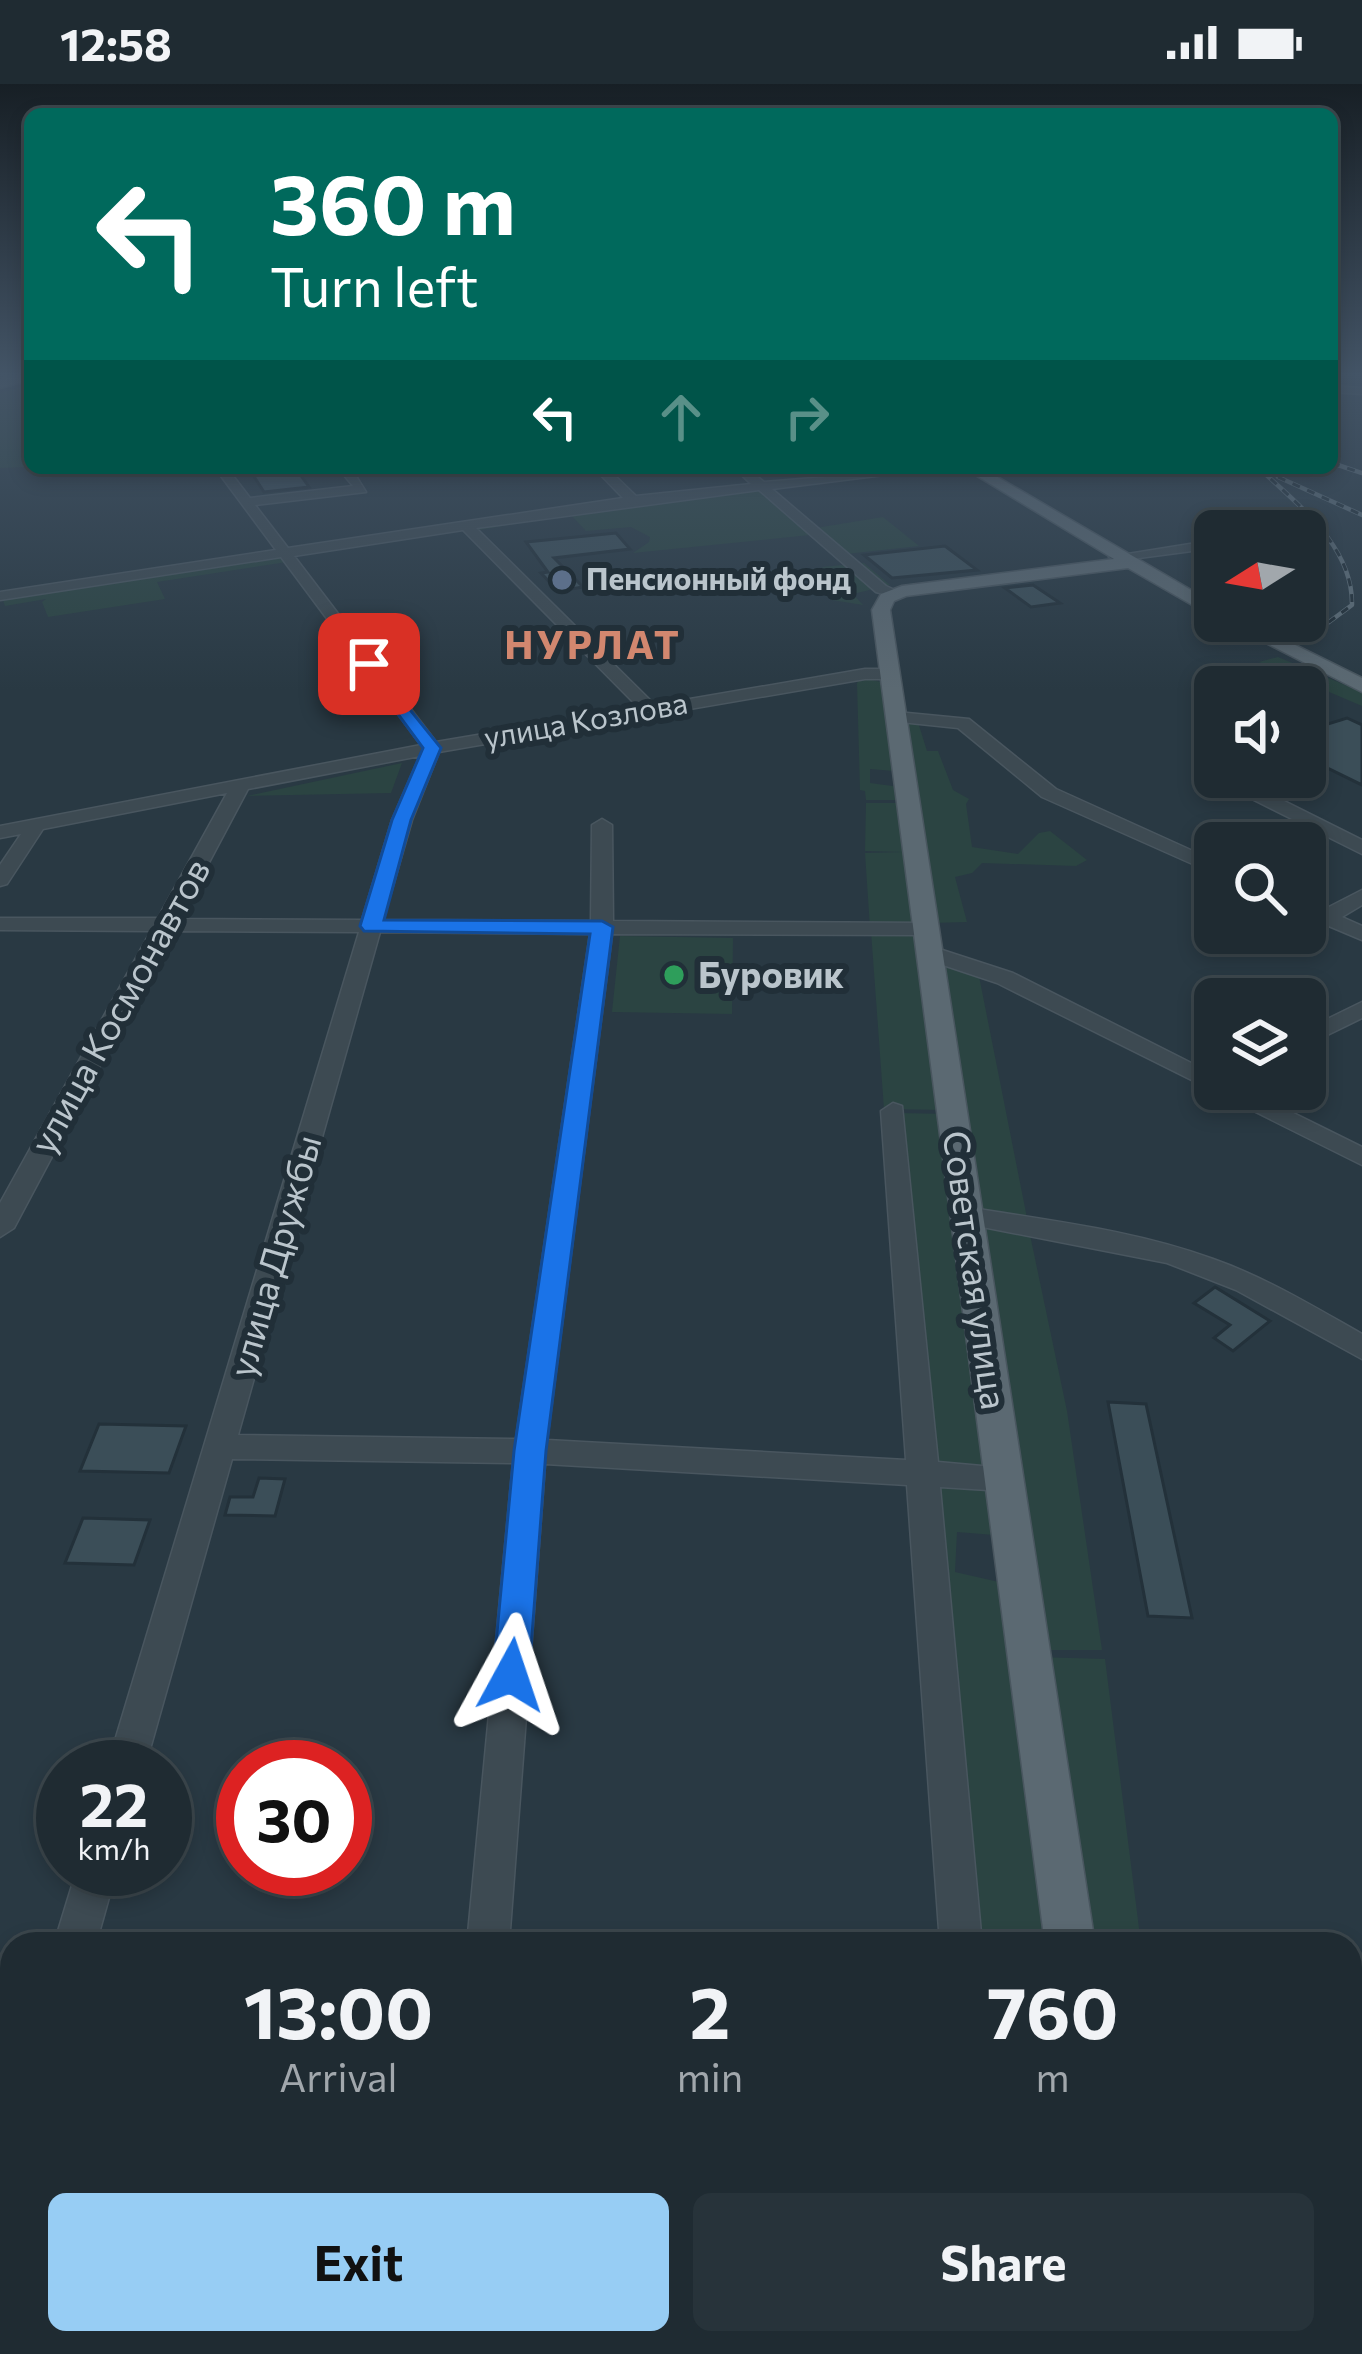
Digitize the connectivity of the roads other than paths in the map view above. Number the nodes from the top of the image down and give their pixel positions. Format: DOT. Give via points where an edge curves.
graph roads {
  1 [pos="228,478"];
  2 [pos="353,478"];
  3 [pos="610,478"];
  4 [pos="752,478"];
  5 [pos="844,478"];
  6 [pos="989,478"];
  7 [pos="762,487"];
  8 [pos="633,500"];
  9 [pos="246,502"];
  10 [pos="467,526"];
  11 [pos="1194,548"];
  12 [pos="285,553"];
  13 [pos="1121,560"];
  14 [pos="890,595"];
  15 [pos="0,596"];
  16 [pos="1194,600"];
  17 [pos="1274,642"];
  18 [pos="890,674"];
  19 [pos="1362,686"];
  20 [pos="651,710"];
  21 [pos="896,717"];
  22 [pos="432,748"];
  23 [pos="241,785"];
  24 [pos="1264,798"];
  25 [pos="36,825"];
  26 [pos="602,826"];
  27 [pos="0,832"];
  28 [pos="1362,848"];
  29 [pos="1194,859"];
  30 [pos="0,880"];
  31 [pos="1362,896"];
  32 [pos="1326,909"];
  33 [pos="1326,918"];
  34 [pos="0,924"];
  35 [pos="162,925"];
  36 [pos="371,926"];
  37 [pos="602,927"];
  38 [pos="1362,934"];
  39 [pos="928,941"];
  40 [pos="1362,1009"];
  41 [pos="1326,1028"];
  42 [pos="1194,1073"];
  43 [pos="1268,1110"];
  44 [pos="893,1111"];
  45 [pos="1362,1157"];
  46 [pos="967,1216"];
  47 [pos="0,1228"];
  48 [pos="1362,1348"];
  49 [pos="219,1447"];
  50 [pos="530,1451"];
  51 [pos="922,1473"];
  52 [pos="1004,1478"];
  53 [pos="134,1740"];
  54 [pos="89,1896"];
  55 [pos="79,1932"];
  56 [pos="489,1932"];
  57 [pos="960,1932"];
  58 [pos="1068,1932"];
  1 -- 9 [label="street"];
  2 -- 9 [label="street" via="362,489"];
  3 -- 8 [label="street"];
  4 -- 7 [label="street"];
  5 -- 7 [label="street"];
  6 -- 13 [label="main road"];
  7 -- 8 [label="street"];
  7 -- 14 [label="street"];
  8 -- 10 [label="street"];
  9 -- 12 [label="street"];
  10 -- 12 [label="street"];
  10 -- 20 [label="street"];
  11 -- 13 [label="street"];
  12 -- 15 [label="street"];
  12 -- 22 [label="street"];
  13 -- 14 [label="main road"];
  13 -- 16 [label="main road"];
  14 -- 18 [label="main road, Советская улица" via="881,610"];
  17 -- 19 [label="main road"];
  18 -- 20 [label="street, улица Козлова"];
  18 -- 21 [label="main road, Советская улица"];
  20 -- 22 [label="street, улица Козлова"];
  21 -- 29 [label="street" via="963,723 1049,793"];
  21 -- 39 [label="main road, Советская улица"];
  22 -- 23 [label="street, улица Козлова"];
  22 -- 36 [label="street, улица Дружбы"];
  23 -- 25 [label="street, улица Козлова"];
  23 -- 35 [label="street, улица Космонавтов"];
  24 -- 28 [label="street"];
  25 -- 27 [label="street, улица Козлова"];
  25 -- 30 [label="street"];
  26 -- 37 [label="street"];
  31 -- 32 [label="street"];
  33 -- 38 [label="street"];
  34 -- 35 [label="street"];
  35 -- 36 [label="street"];
  35 -- 47 [label="street, улица Космонавтов"];
  36 -- 37 [label="street"];
  36 -- 49 [label="street, улица Дружбы"];
  37 -- 39 [label="street"];
  37 -- 50 [label="street"];
  39 -- 42 [label="street"];
  39 -- 46 [label="main road, Советская улица"];
  40 -- 41 [label="street"];
  43 -- 45 [label="street"];
  44 -- 51 [label="street"];
  46 -- 48 [label="street" via="1127,1243 1204,1266"];
  46 -- 52 [label="main road, Советская улица"];
  49 -- 50 [label="street"];
  49 -- 53 [label="street, улица Дружбы"];
  50 -- 51 [label="street"];
  50 -- 56 [label="street"];
  51 -- 52 [label="street"];
  51 -- 57 [label="street"];
  52 -- 58 [label="main road, Советская улица"];
  54 -- 55 [label="street"];
}
